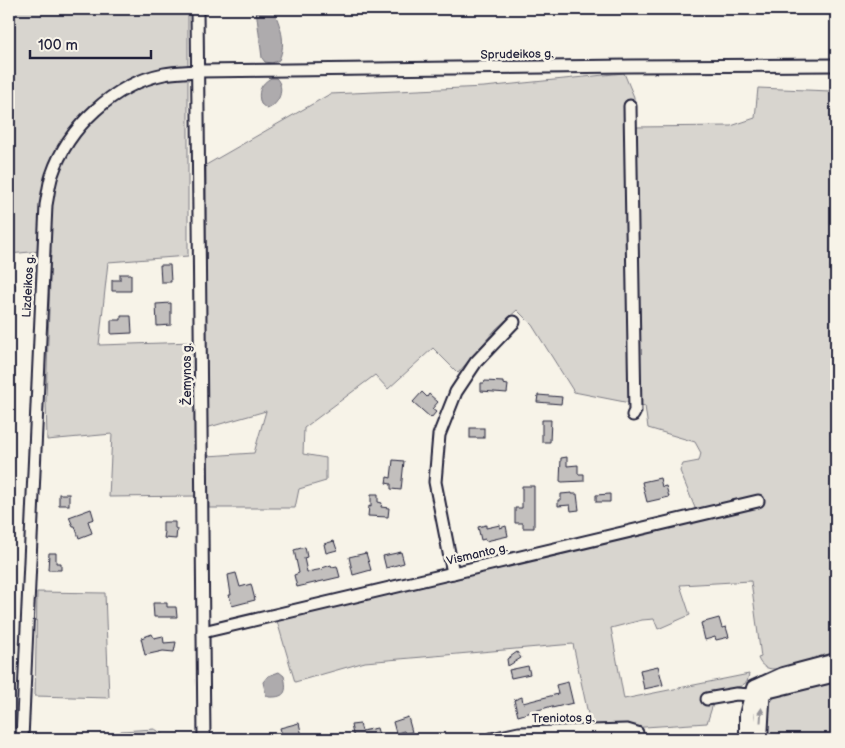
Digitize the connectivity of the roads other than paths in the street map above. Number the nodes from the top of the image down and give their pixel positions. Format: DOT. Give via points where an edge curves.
graph roads {
  1 [pos="197,9"];
  2 [pos="836,65"];
  3 [pos="198,71"];
  4 [pos="630,106"];
  5 [pos="514,322"];
  6 [pos="633,415"];
  7 [pos="758,500"];
  8 [pos="453,574"];
  9 [pos="202,632"];
  10 [pos="836,661"];
  11 [pos="836,674"];
  12 [pos="759,690"];
  13 [pos="707,699"];
  14 [pos="637,736"];
  15 [pos="22,739"];
  16 [pos="204,739"];
  17 [pos="491,739"];
  18 [pos="747,739"];
  19 [pos="760,739"];
  1 -- 3 [label="street, Žemynos g."];
  2 -- 3 [label="street, Sprudeikos g."];
  3 -- 9 [label="street, Žemynos g."];
  3 -- 15 [label="street, Lizdeikos g." via="164,74 114,95 77,131 52,175 46,205"];
  4 -- 6 [label="street"];
  5 -- 8 [label="street" via="476,362 456,392 439,435 435,482"];
  7 -- 8 [label="street, Vismanto g."];
  8 -- 9 [label="street, Vismanto g."];
  9 -- 16 [label="street, Žemynos g."];
  10 -- 12 [label="main road" via="782,675"];
  11 -- 12 [label="main road"];
  12 -- 13 [label="street"];
  12 -- 18 [label="main road" via="747,715"];
  19 -- 12 [label="main road, one-way"];
  14 -- 17 [label="street, Treniotos g." via="627,730 519,732"];
}
